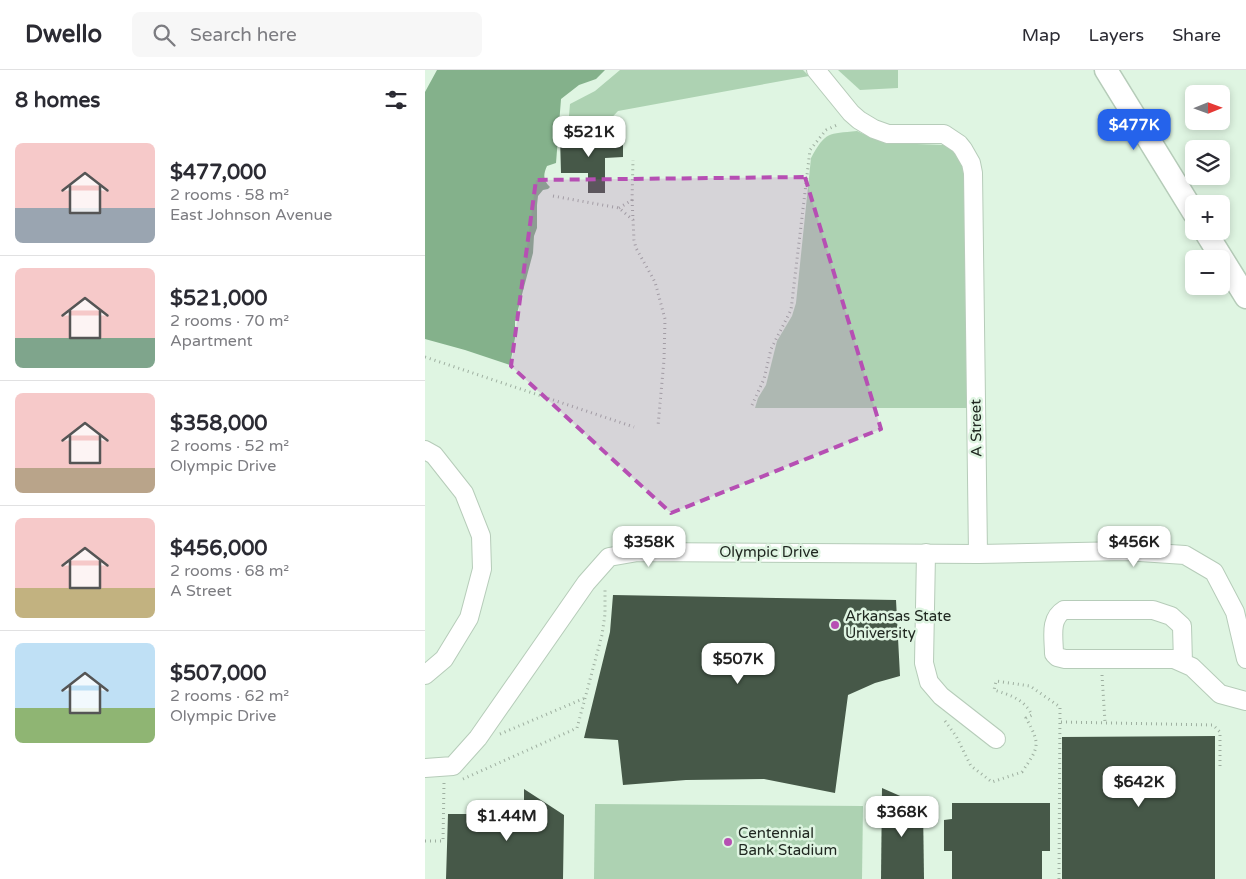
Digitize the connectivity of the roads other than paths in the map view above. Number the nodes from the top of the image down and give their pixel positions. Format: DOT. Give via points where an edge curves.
graph roads {
  1 [pos="815,70"];
  2 [pos="1106,70"];
  3 [pos="1185,198"];
  4 [pos="1211,240"];
  5 [pos="1246,297"];
  6 [pos="425,450"];
  7 [pos="926,553"];
  8 [pos="978,554"];
  9 [pos="1246,659"];
  10 [pos="1183,663"];
  11 [pos="425,675"];
  12 [pos="1246,702"];
  13 [pos="996,739"];
  14 [pos="425,768"];
  1 -- 8 [label="street, A Street" via="851,113 873,129 889,134 944,134 959,144 971,163"];
  2 -- 3 [label="main road"];
  4 -- 5 [label="main road"];
  6 -- 11 [label="street" via="434,455 464,493 481,536 482,569 469,618 444,659"];
  7 -- 8 [label="street, Olympic Drive"];
  7 -- 13 [label="street" via="924,664 929,682 941,696"];
  7 -- 14 [label="street, Olympic Drive" via="638,552 609,557 583,586 463,756 453,766"];
  8 -- 9 [label="street" via="1125,551 1185,555 1214,572 1235,612"];
  10 -- 10 [label="street" via="1182,626 1171,616 1153,610 1064,610 1057,614 1053,624 1054,654 1057,657 1174,659"];
  10 -- 12 [label="street" via="1192,667 1220,694"];
}
